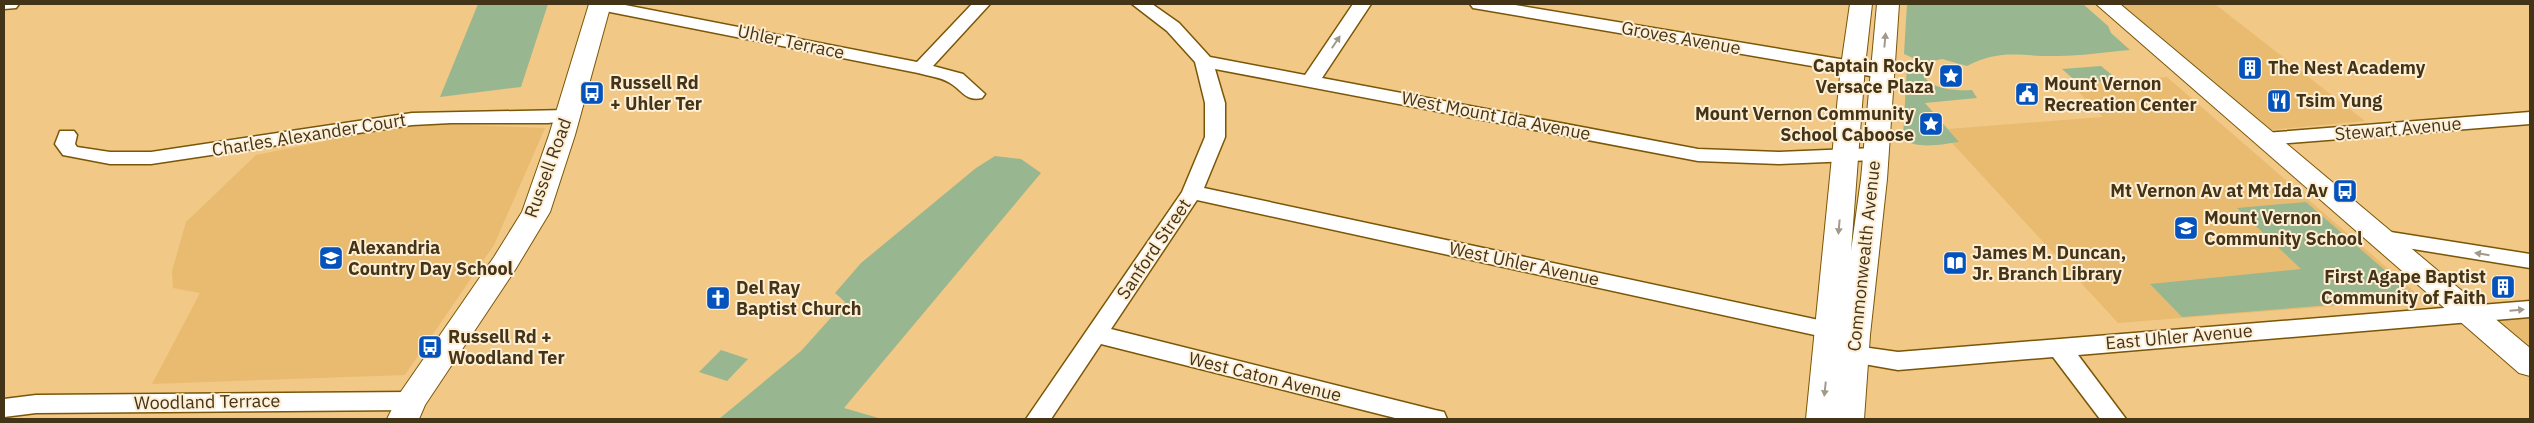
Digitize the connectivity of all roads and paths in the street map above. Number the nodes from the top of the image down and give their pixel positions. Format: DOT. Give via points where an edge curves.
graph roads {
  1 [pos="4,4"];
  2 [pos="10,4"];
  3 [pos="600,4"];
  4 [pos="981,4"];
  5 [pos="1141,4"];
  6 [pos="1362,4"];
  7 [pos="1479,4"];
  8 [pos="1861,4"];
  9 [pos="1888,4"];
  10 [pos="2107,4"];
  11 [pos="1163,10"];
  12 [pos="1204,61"];
  13 [pos="1853,66"];
  14 [pos="921,68"];
  15 [pos="1882,72"];
  16 [pos="1310,81"];
  17 [pos="976,94"];
  18 [pos="567,116"];
  19 [pos="2530,118"];
  20 [pos="67,134"];
  21 [pos="2265,139"];
  22 [pos="1875,154"];
  23 [pos="1846,156"];
  24 [pos="1192,192"];
  25 [pos="2378,237"];
  26 [pos="2530,261"];
  27 [pos="2530,309"];
  28 [pos="2470,313"];
  29 [pos="1096,334"];
  30 [pos="1842,342"];
  31 [pos="2059,346"];
  32 [pos="2530,365"];
  33 [pos="4,408"];
  34 [pos="407,410"];
  35 [pos="1038,419"];
  36 [pos="1434,419"];
  37 [pos="1822,419"];
  38 [pos="1848,419"];
  39 [pos="2114,419"];
  1 -- 2 [label="street"];
  3 -- 14 [label="street, Uhler Terrace"];
  3 -- 18 [label="street, Russell Road"];
  4 -- 14 [label="street"];
  5 -- 11 [label="street"];
  16 -- 6 [label="street, one-way"];
  7 -- 13 [label="street, Groves Avenue"];
  8 -- 13 [label="street, Commonwealth Avenue"];
  15 -- 9 [label="street, Commonwealth Avenue, one-way"];
  10 -- 21 [label="street"];
  11 -- 12 [label="street"];
  12 -- 16 [label="street, West Mount Ida Avenue"];
  12 -- 24 [label="street, Sanford Street" via="1215,102 1215,137"];
  13 -- 15 [label="street, Groves Avenue"];
  13 -- 23 [label="street, Commonwealth Avenue"];
  14 -- 17 [label="street, Uhler Terrace" via="956,78"];
  15 -- 22 [label="street, Commonwealth Avenue"];
  16 -- 23 [label="street, West Mount Ida Avenue" via="1698,155 1770,158"];
  18 -- 20 [label="street, Charles Alexander Court" via="533,119 417,118 203,152 139,158 83,155 70,151 65,144"];
  18 -- 34 [label="street, Russell Road" via="532,219"];
  19 -- 21 [label="street, Stewart Avenue"];
  21 -- 25 [label="street"];
  22 -- 23 [label="street, West Mount Ida Avenue"];
  22 -- 30 [label="street, Commonwealth Avenue"];
  23 -- 30 [label="street, Commonwealth Avenue, one-way"];
  24 -- 29 [label="street, Sanford Street"];
  24 -- 30 [label="street, West Uhler Avenue"];
  26 -- 25 [label="street, one-way"];
  25 -- 28 [label="street"];
  28 -- 27 [label="street, East Uhler Avenue, one-way"];
  28 -- 31 [label="street, East Uhler Avenue"];
  28 -- 32 [label="street"];
  29 -- 35 [label="street, Sanford Street"];
  29 -- 36 [label="street, West Caton Avenue"];
  30 -- 31 [label="street, East Uhler Avenue" via="1898,361"];
  30 -- 37 [label="street, Commonwealth Avenue, one-way"];
  30 -- 38 [label="street, Commonwealth Avenue"];
  31 -- 39 [label="street"];
  33 -- 34 [label="street, Woodland Terrace" via="36,404 190,402"];
}
